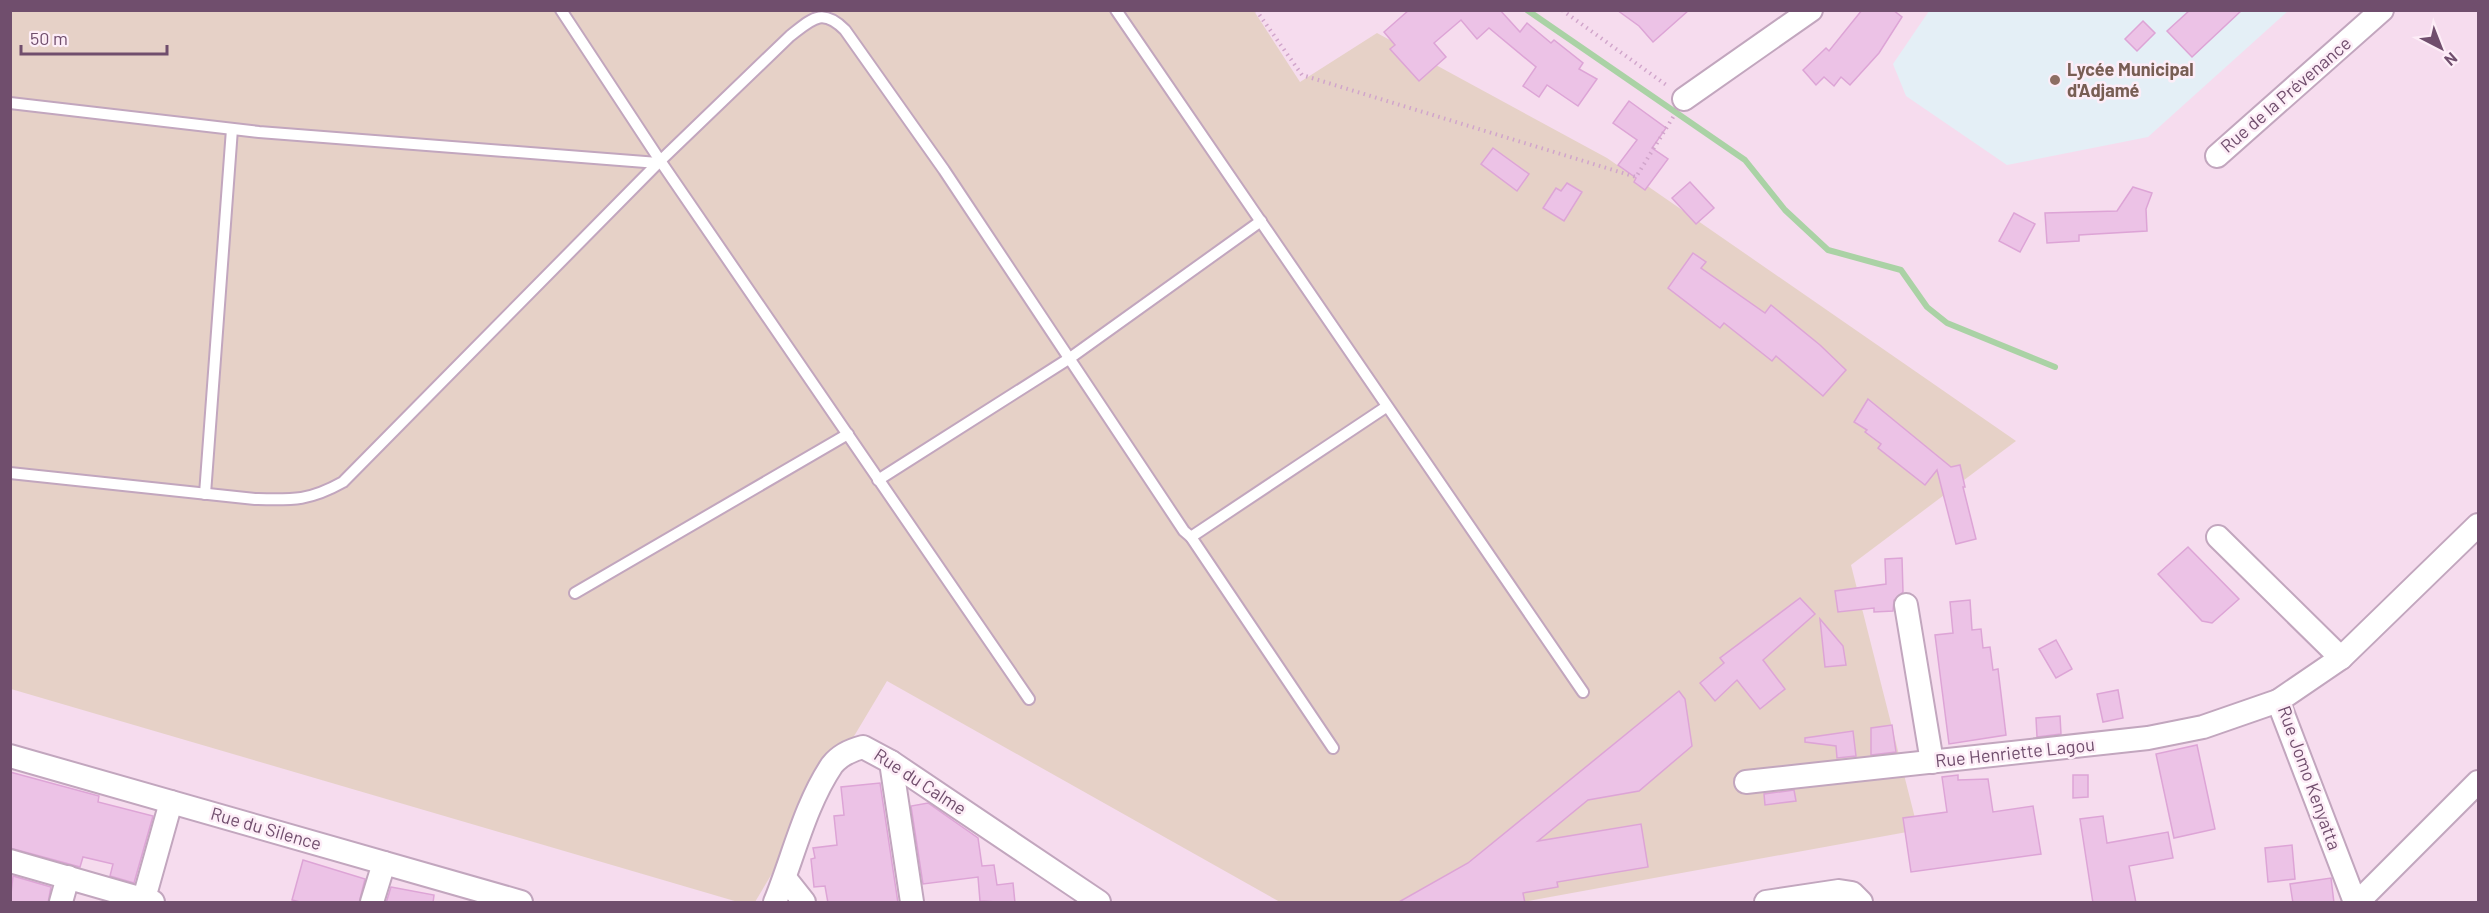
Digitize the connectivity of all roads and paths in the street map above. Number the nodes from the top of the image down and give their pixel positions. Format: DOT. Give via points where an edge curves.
graph roads {
  1 [pos="561,10"];
  2 [pos="1116,10"];
  3 [pos="1256,10"];
  4 [pos="1562,10"];
  5 [pos="1811,10"];
  6 [pos="2382,10"];
  7 [pos="1684,99"];
  8 [pos="10,103"];
  9 [pos="232,129"];
  10 [pos="2217,156"];
  11 [pos="660,163"];
  12 [pos="1261,221"];
  13 [pos="1070,358"];
  14 [pos="1386,407"];
  15 [pos="848,434"];
  16 [pos="10,473"];
  17 [pos="878,480"];
  18 [pos="205,494"];
  19 [pos="2478,525"];
  20 [pos="1191,537"];
  21 [pos="2218,537"];
  22 [pos="575,593"];
  23 [pos="1906,605"];
  24 [pos="2341,658"];
  25 [pos="1583,692"];
  26 [pos="1029,699"];
  27 [pos="2278,701"];
  28 [pos="1332,748"];
  29 [pos="10,756"];
  30 [pos="891,762"];
  31 [pos="1932,762"];
  32 [pos="1746,782"];
  33 [pos="2478,782"];
  34 [pos="171,802"];
  35 [pos="10,861"];
  36 [pos="384,863"];
  37 [pos="68,877"];
  38 [pos="785,878"];
  39 [pos="474,896"];
  40 [pos="147,902"];
  41 [pos="61,903"];
  42 [pos="372,903"];
  43 [pos="521,903"];
  44 [pos="775,903"];
  45 [pos="804,903"];
  46 [pos="912,903"];
  47 [pos="1099,903"];
  48 [pos="1766,903"];
  49 [pos="1861,903"];
  50 [pos="2356,903"];
  1 -- 11 [label="lane"];
  2 -- 12 [label="lane"];
  3 -- 7 [label="path" via="1302,75 1636,177"];
  4 -- 7 [label="path"];
  5 -- 7 [label="street"];
  6 -- 10 [label="street, Rue de la Prévenance"];
  8 -- 9 [label="lane"];
  9 -- 11 [label="lane"];
  9 -- 18 [label="lane"];
  11 -- 13 [label="lane" via="790,36 811,20 825,16 834,19 944,170"];
  11 -- 15 [label="lane"];
  11 -- 18 [label="lane" via="343,482 318,496 293,500"];
  12 -- 13 [label="lane"];
  12 -- 14 [label="lane"];
  13 -- 17 [label="lane"];
  13 -- 20 [label="lane"];
  14 -- 20 [label="lane"];
  14 -- 25 [label="lane"];
  15 -- 17 [label="lane"];
  15 -- 22 [label="lane"];
  16 -- 18 [label="lane"];
  17 -- 26 [label="lane"];
  19 -- 24 [label="street, Rue Jomo Kenyatta"];
  20 -- 28 [label="lane"];
  21 -- 24 [label="street"];
  23 -- 31 [label="street"];
  24 -- 27 [label="street, Rue Jomo Kenyatta"];
  27 -- 31 [label="street, Rue Henriette Lagou" via="2203,727 2148,738"];
  27 -- 50 [label="street, Rue Jomo Kenyatta"];
  29 -- 34 [label="street, Rue du Silence"];
  30 -- 38 [label="street, Rue du Calme" via="864,747 845,753 833,764 811,807"];
  30 -- 46 [label="street"];
  30 -- 47 [label="street, Rue du Calme"];
  31 -- 32 [label="street, Rue Henriette Lagou"];
  33 -- 50 [label="street"];
  34 -- 36 [label="street, Rue du Silence"];
  34 -- 40 [label="street"];
  35 -- 37 [label="street"];
  36 -- 39 [label="street, Rue du Silence"];
  36 -- 42 [label="street"];
  37 -- 40 [label="street"];
  37 -- 41 [label="street"];
  38 -- 44 [label="street, Rue du Calme"];
  38 -- 45 [label="street"];
  39 -- 43 [label="street, Rue du Silence"];
  48 -- 49 [label="street" via="1839,891 1852,893"];
}
